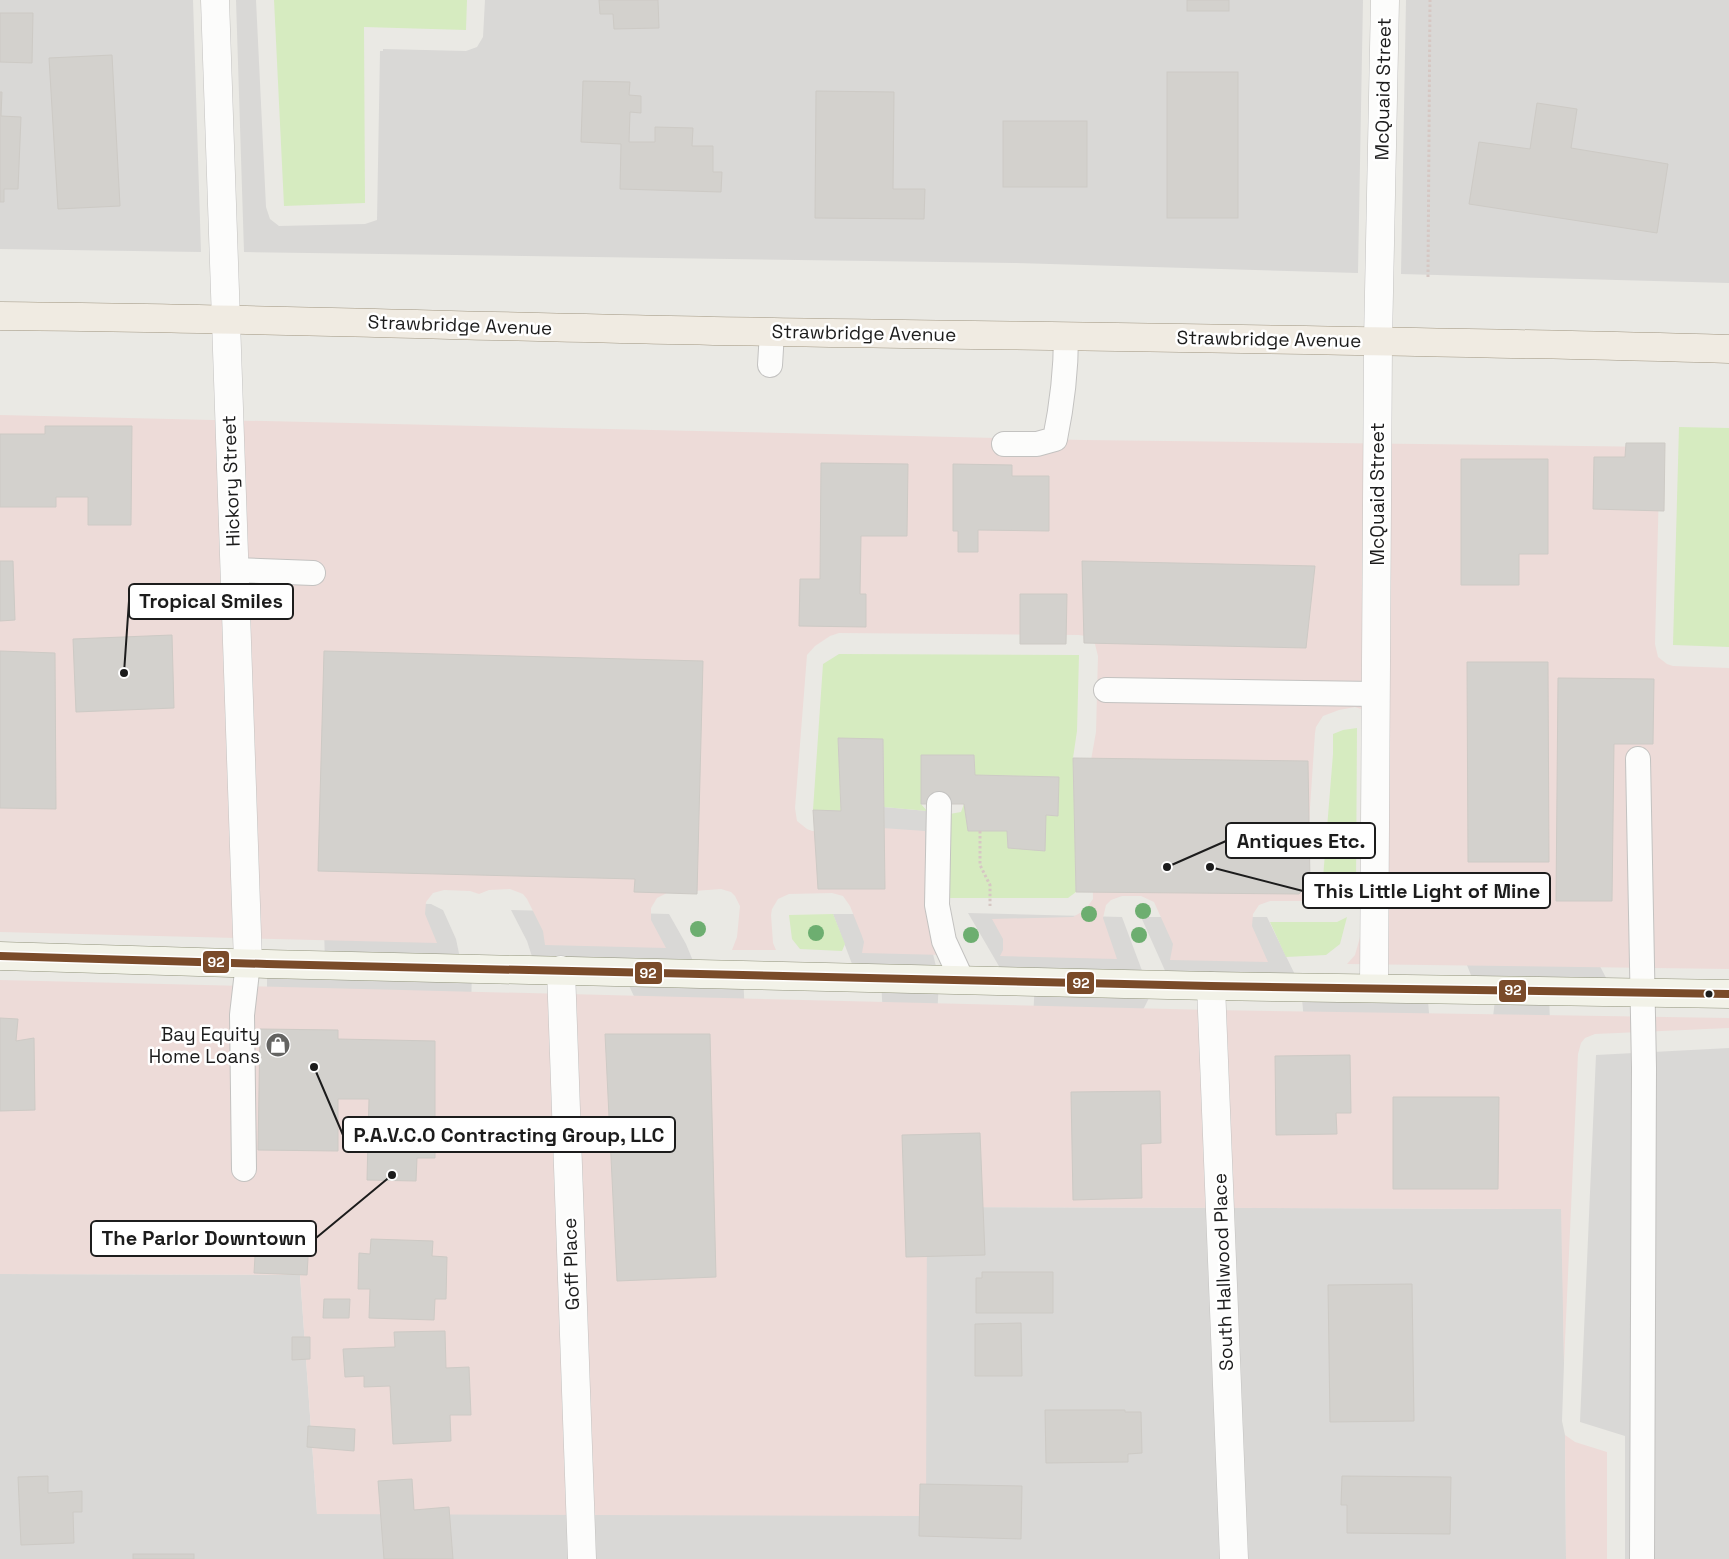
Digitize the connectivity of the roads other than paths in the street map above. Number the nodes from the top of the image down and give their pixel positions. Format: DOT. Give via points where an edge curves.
graph roads {
  1 [pos="215,0"];
  2 [pos="1385,0"];
  3 [pos="0,316"];
  4 [pos="225,318"];
  5 [pos="772,332"];
  6 [pos="1066,336"];
  7 [pos="1378,341"];
  8 [pos="1729,349"];
  9 [pos="770,365"];
  10 [pos="1004,444"];
  11 [pos="234,570"];
  12 [pos="313,573"];
  13 [pos="1106,690"];
  14 [pos="1376,694"];
  15 [pos="1638,759"];
  16 [pos="939,804"];
  17 [pos="0,956"];
  18 [pos="248,963"];
  19 [pos="562,970"];
  20 [pos="962,980"];
  21 [pos="1211,986"];
  22 [pos="1374,988"];
  23 [pos="1642,993"];
  24 [pos="1729,994"];
  25 [pos="244,1169"];
  26 [pos="582,1559"];
  27 [pos="1234,1559"];
  28 [pos="1642,1559"];
  1 -- 4 [label="street, Hickory Street"];
  2 -- 7 [label="street, McQuaid Street"];
  3 -- 4 [label="main road, Strawbridge Avenue"];
  4 -- 5 [label="main road, Strawbridge Avenue"];
  4 -- 11 [label="street, Hickory Street"];
  5 -- 6 [label="main road, Strawbridge Avenue"];
  5 -- 9 [label="lane"];
  6 -- 7 [label="main road, Strawbridge Avenue"];
  6 -- 10 [label="lane" via="1062,409 1055,439 1037,444"];
  7 -- 8 [label="main road, Strawbridge Avenue"];
  7 -- 14 [label="street, McQuaid Street"];
  11 -- 12 [label="lane"];
  11 -- 18 [label="street, Hickory Street"];
  13 -- 14 [label="lane"];
  14 -- 22 [label="street, McQuaid Street"];
  15 -- 23 [label="lane"];
  16 -- 20 [label="lane" via="937,906 944,941"];
  17 -- 18 [label="street"];
  18 -- 19 [label="street"];
  18 -- 25 [label="lane" via="242,1015"];
  19 -- 20 [label="street"];
  19 -- 26 [label="street, Goff Place"];
  20 -- 21 [label="street"];
  21 -- 22 [label="street"];
  21 -- 27 [label="street, South Hallwood Place"];
  22 -- 23 [label="street"];
  23 -- 24 [label="street"];
  23 -- 28 [label="lane"];
}
